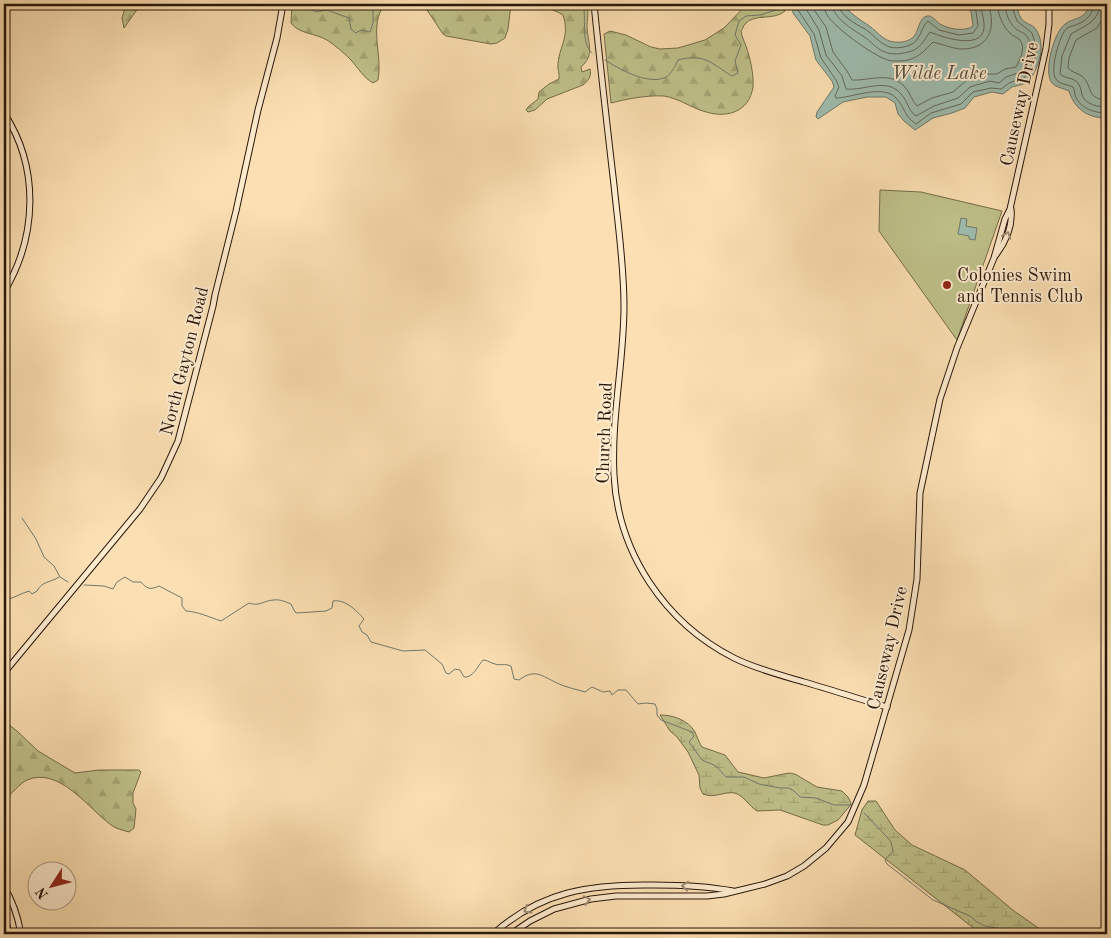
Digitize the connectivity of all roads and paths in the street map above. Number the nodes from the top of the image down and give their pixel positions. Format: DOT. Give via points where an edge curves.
graph roads {
  1 [pos="283,4"];
  2 [pos="594,4"];
  3 [pos="1049,4"];
  4 [pos="4,113"];
  5 [pos="4,292"];
  6 [pos="4,673"];
  7 [pos="887,707"];
  8 [pos="4,887"];
  9 [pos="733,891"];
  10 [pos="4,913"];
  11 [pos="9,934"];
  12 [pos="21,934"];
  13 [pos="494,934"];
  14 [pos="511,934"];
  1 -- 6 [label="street, North Gayton Road" via="213,306 171,460 140,509"];
  2 -- 7 [label="street, Church Road" via="622,262 624,331 615,421 614,475 628,542 662,600 686,626 709,643 752,666"];
  3 -- 7 [label="street, Causeway Drive" via="1046,48 1010,208 1009,231 994,258 957,348 940,399 920,493 913,607"];
  4 -- 5 [label="street" via="17,137 25,163 30,209 23,251"];
  7 -- 9 [label="street, Causeway Drive" via="862,792 848,822 834,840 787,876"];
  8 -- 12 [label="street" via="11,899"];
  9 -- 13 [label="street, Causeway Drive, one-way" via="674,885 585,888 538,904 510,920"];
  14 -- 9 [label="street, Causeway Drive, one-way" via="554,909 591,899 702,896"];
  10 -- 11 [label="street"];
}
